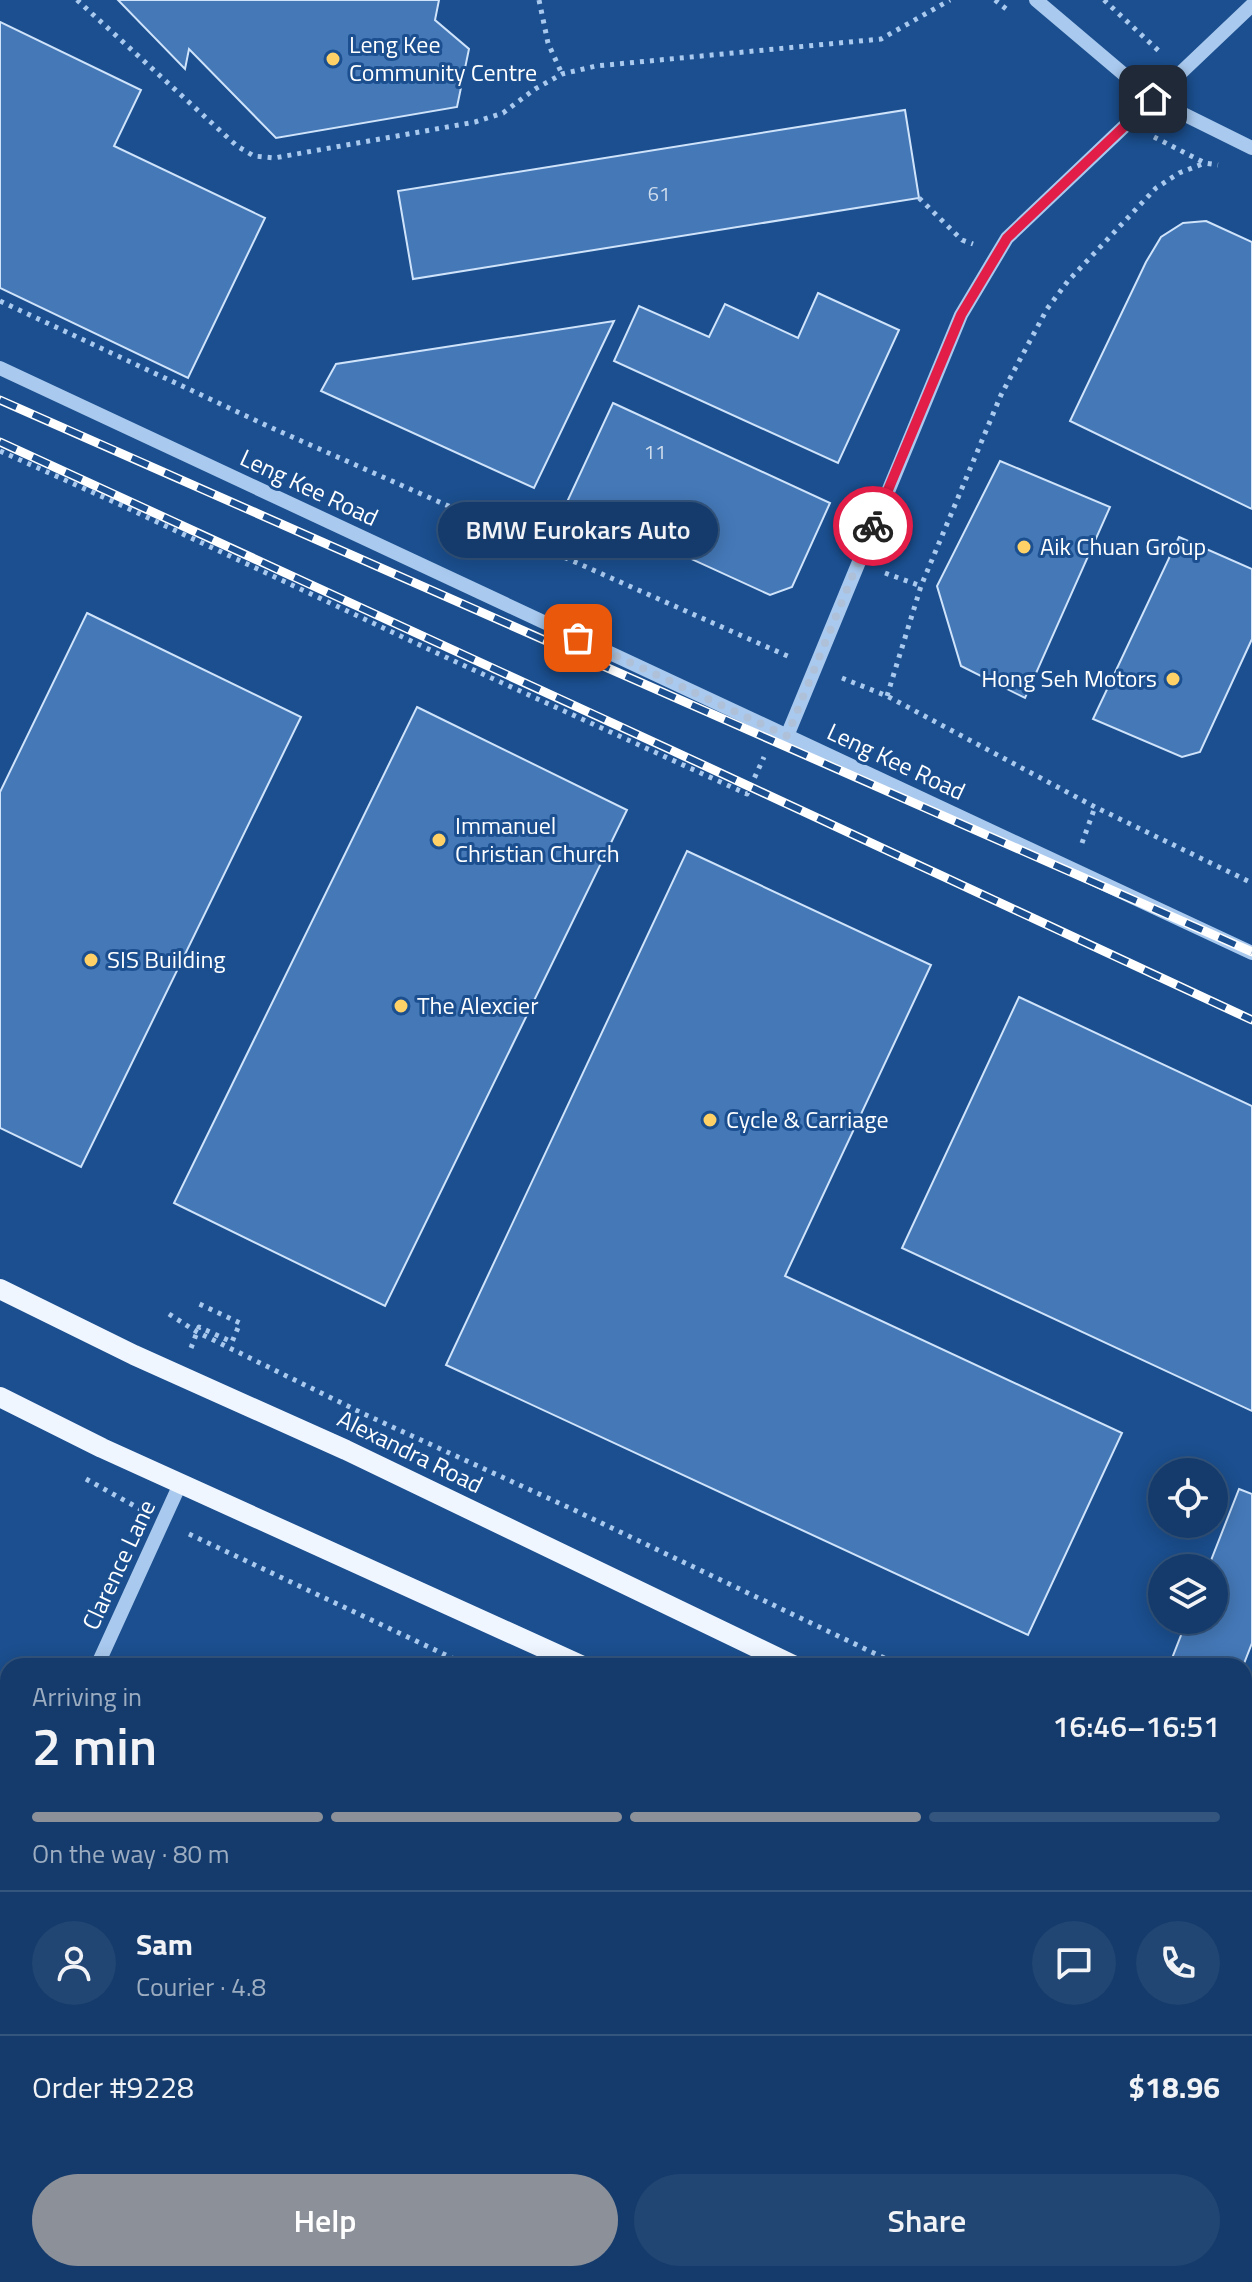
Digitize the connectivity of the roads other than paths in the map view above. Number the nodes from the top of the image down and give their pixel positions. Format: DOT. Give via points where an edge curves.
graph roads {
  1 [pos="1036,0"];
  2 [pos="1252,5"];
  3 [pos="1153,99"];
  4 [pos="1252,148"];
  5 [pos="0,368"];
  6 [pos="787,736"];
  7 [pos="1252,953"];
  8 [pos="0,1289"];
  9 [pos="0,1397"];
  10 [pos="181,1482"];
  11 [pos="101,1658"];
  12 [pos="566,1658"];
  13 [pos="778,1658"];
  1 -- 3 [label="street"];
  2 -- 3 [label="street"];
  3 -- 4 [label="street"];
  3 -- 6 [label="street" via="996,253 961,315"];
  5 -- 6 [label="street, Leng Kee Road"];
  6 -- 7 [label="street, Leng Kee Road"];
  8 -- 13 [label="main road, Alexandra Road"];
  9 -- 10 [label="main road"];
  10 -- 11 [label="street, Clarence Lane"];
  10 -- 12 [label="main road"];
}
